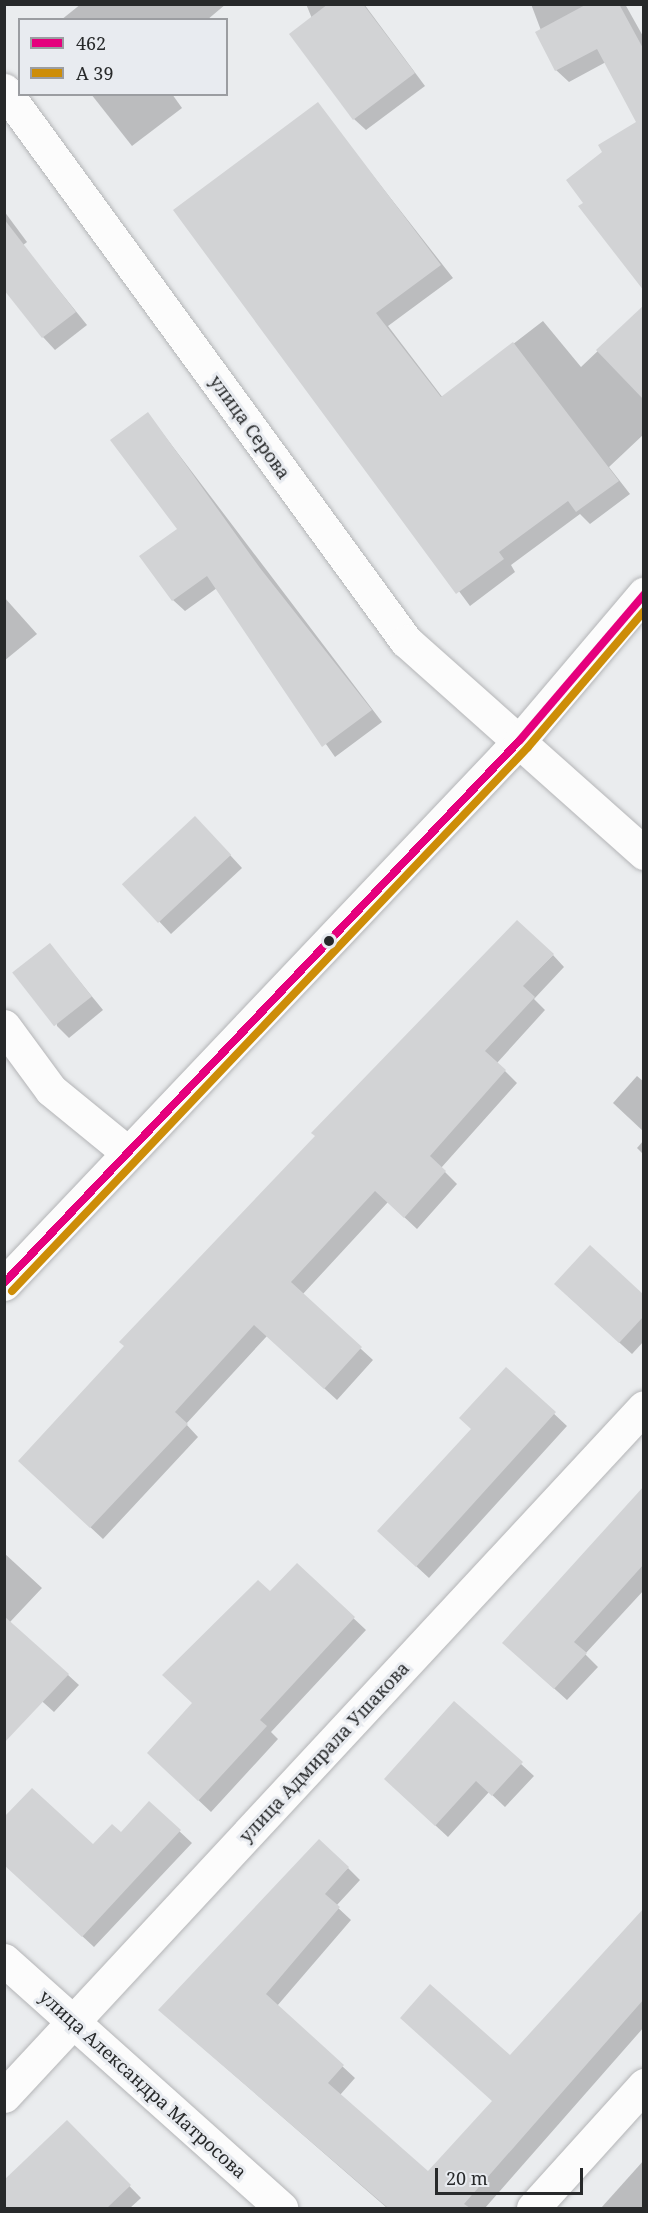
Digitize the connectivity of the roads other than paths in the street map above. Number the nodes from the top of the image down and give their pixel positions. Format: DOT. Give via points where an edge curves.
graph roads {
  1 [pos="4,90"];
  2 [pos="644,594"];
  3 [pos="520,740"];
  4 [pos="644,853"];
  5 [pos="4,1026"];
  6 [pos="126,1152"];
  7 [pos="4,1284"];
  8 [pos="644,1407"];
  9 [pos="4,1960"];
  10 [pos="74,2022"];
  11 [pos="644,2085"];
  12 [pos="4,2096"];
  13 [pos="281,2208"];
  14 [pos="533,2208"];
  1 -- 3 [label="street, улица Серова" via="406,641"];
  2 -- 3 [label="street"];
  3 -- 4 [label="street, улица Серова"];
  3 -- 6 [label="street"];
  5 -- 6 [label="street" via="51,1090"];
  6 -- 7 [label="street"];
  8 -- 10 [label="street, улица Адмирала Ушакова"];
  9 -- 10 [label="street, улица Александра Матросова"];
  10 -- 12 [label="street, улица Адмирала Ушакова"];
  10 -- 13 [label="street, улица Александра Матросова"];
  11 -- 14 [label="street"];
}
